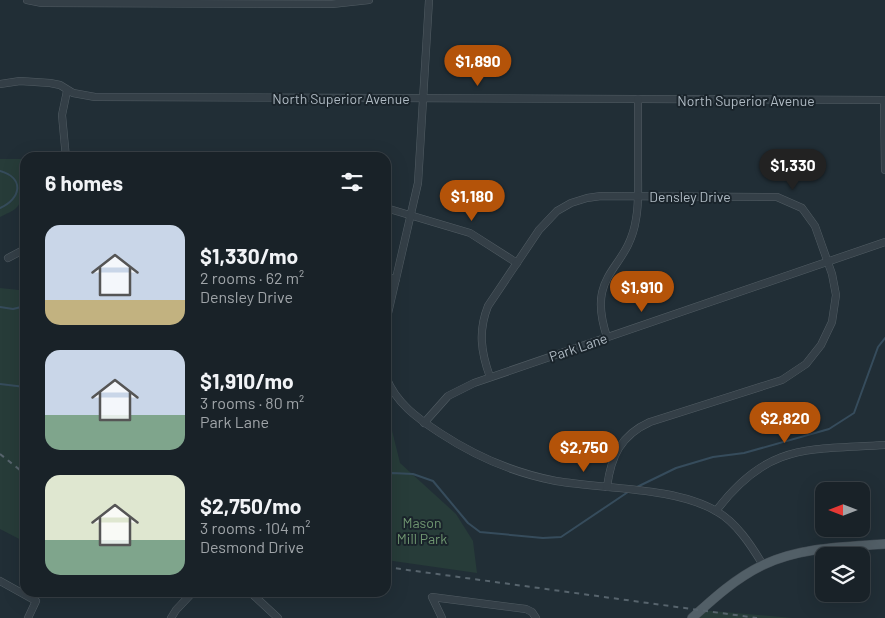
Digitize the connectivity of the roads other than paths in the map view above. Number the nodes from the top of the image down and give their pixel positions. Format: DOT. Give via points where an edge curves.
graph roads {
  1 [pos="27,0"];
  2 [pos="369,0"];
  3 [pos="429,0"];
  4 [pos="343,2"];
  5 [pos="0,84"];
  6 [pos="67,91"];
  7 [pos="424,98"];
  8 [pos="638,99"];
  9 [pos="884,100"];
  10 [pos="65,152"];
  11 [pos="885,170"];
  12 [pos="638,196"];
  13 [pos="391,210"];
  14 [pos="412,217"];
  15 [pos="885,242"];
  16 [pos="20,252"];
  17 [pos="8,258"];
  18 [pos="828,260"];
  19 [pos="517,263"];
  20 [pos="391,278"];
  21 [pos="396,279"];
  22 [pos="391,300"];
  23 [pos="607,337"];
  24 [pos="490,377"];
  25 [pos="391,386"];
  26 [pos="424,423"];
  27 [pos="885,445"];
  28 [pos="607,487"];
  29 [pos="716,511"];
  30 [pos="885,544"];
  31 [pos="762,565"];
  32 [pos="0,581"];
  33 [pos="20,592"];
  34 [pos="29,597"];
  35 [pos="188,597"];
  36 [pos="255,597"];
  37 [pos="28,618"];
  38 [pos="171,618"];
  39 [pos="278,618"];
  40 [pos="442,618"];
  41 [pos="536,618"];
  42 [pos="692,618"];
  1 -- 4 [label="street" via="42,3"];
  2 -- 4 [label="street"];
  3 -- 7 [label="street"];
  5 -- 6 [label="street, North Superior Avenue" via="20,81 50,83"];
  6 -- 7 [label="street, North Superior Avenue" via="95,97"];
  6 -- 10 [label="street" via="62,115"];
  7 -- 8 [label="street, North Superior Avenue"];
  7 -- 14 [label="street" via="418,183"];
  8 -- 9 [label="street, North Superior Avenue"];
  8 -- 12 [label="street"];
  9 -- 11 [label="street"];
  12 -- 18 [label="street, Densley Drive" via="770,196 783,199 807,213"];
  12 -- 19 [label="street, Densley Drive" via="593,196 564,207 545,223"];
  12 -- 23 [label="street" via="632,235 601,291 600,315"];
  13 -- 14 [label="street"];
  14 -- 19 [label="street" via="470,233"];
  14 -- 21 [label="street"];
  15 -- 18 [label="street, Park Lane"];
  16 -- 17 [label="street"];
  18 -- 23 [label="street, Park Lane"];
  18 -- 28 [label="street, Densley Drive" via="835,289 834,314 826,337 806,364 775,383 638,428 617,449"];
  19 -- 24 [label="street, Densley Drive" via="483,319 481,347"];
  20 -- 21 [label="street"];
  21 -- 22 [label="street"];
  23 -- 24 [label="street, Park Lane"];
  24 -- 26 [label="street, Park Lane" via="448,396"];
  25 -- 26 [label="street" via="400,401"];
  26 -- 28 [label="street" via="481,456 518,471 557,481"];
  27 -- 29 [label="street" via="811,449 781,456 750,475"];
  28 -- 29 [label="street" via="689,500"];
  29 -- 31 [label="street" via="740,532"];
  30 -- 31 [label="main road" via="803,552"];
  31 -- 42 [label="main road" via="726,589"];
  32 -- 33 [label="street"];
  34 -- 37 [label="street" via="36,601"];
  35 -- 38 [label="street"];
  36 -- 39 [label="street"];
  40 -- 41 [label="street" via="432,597 526,609"];
}
